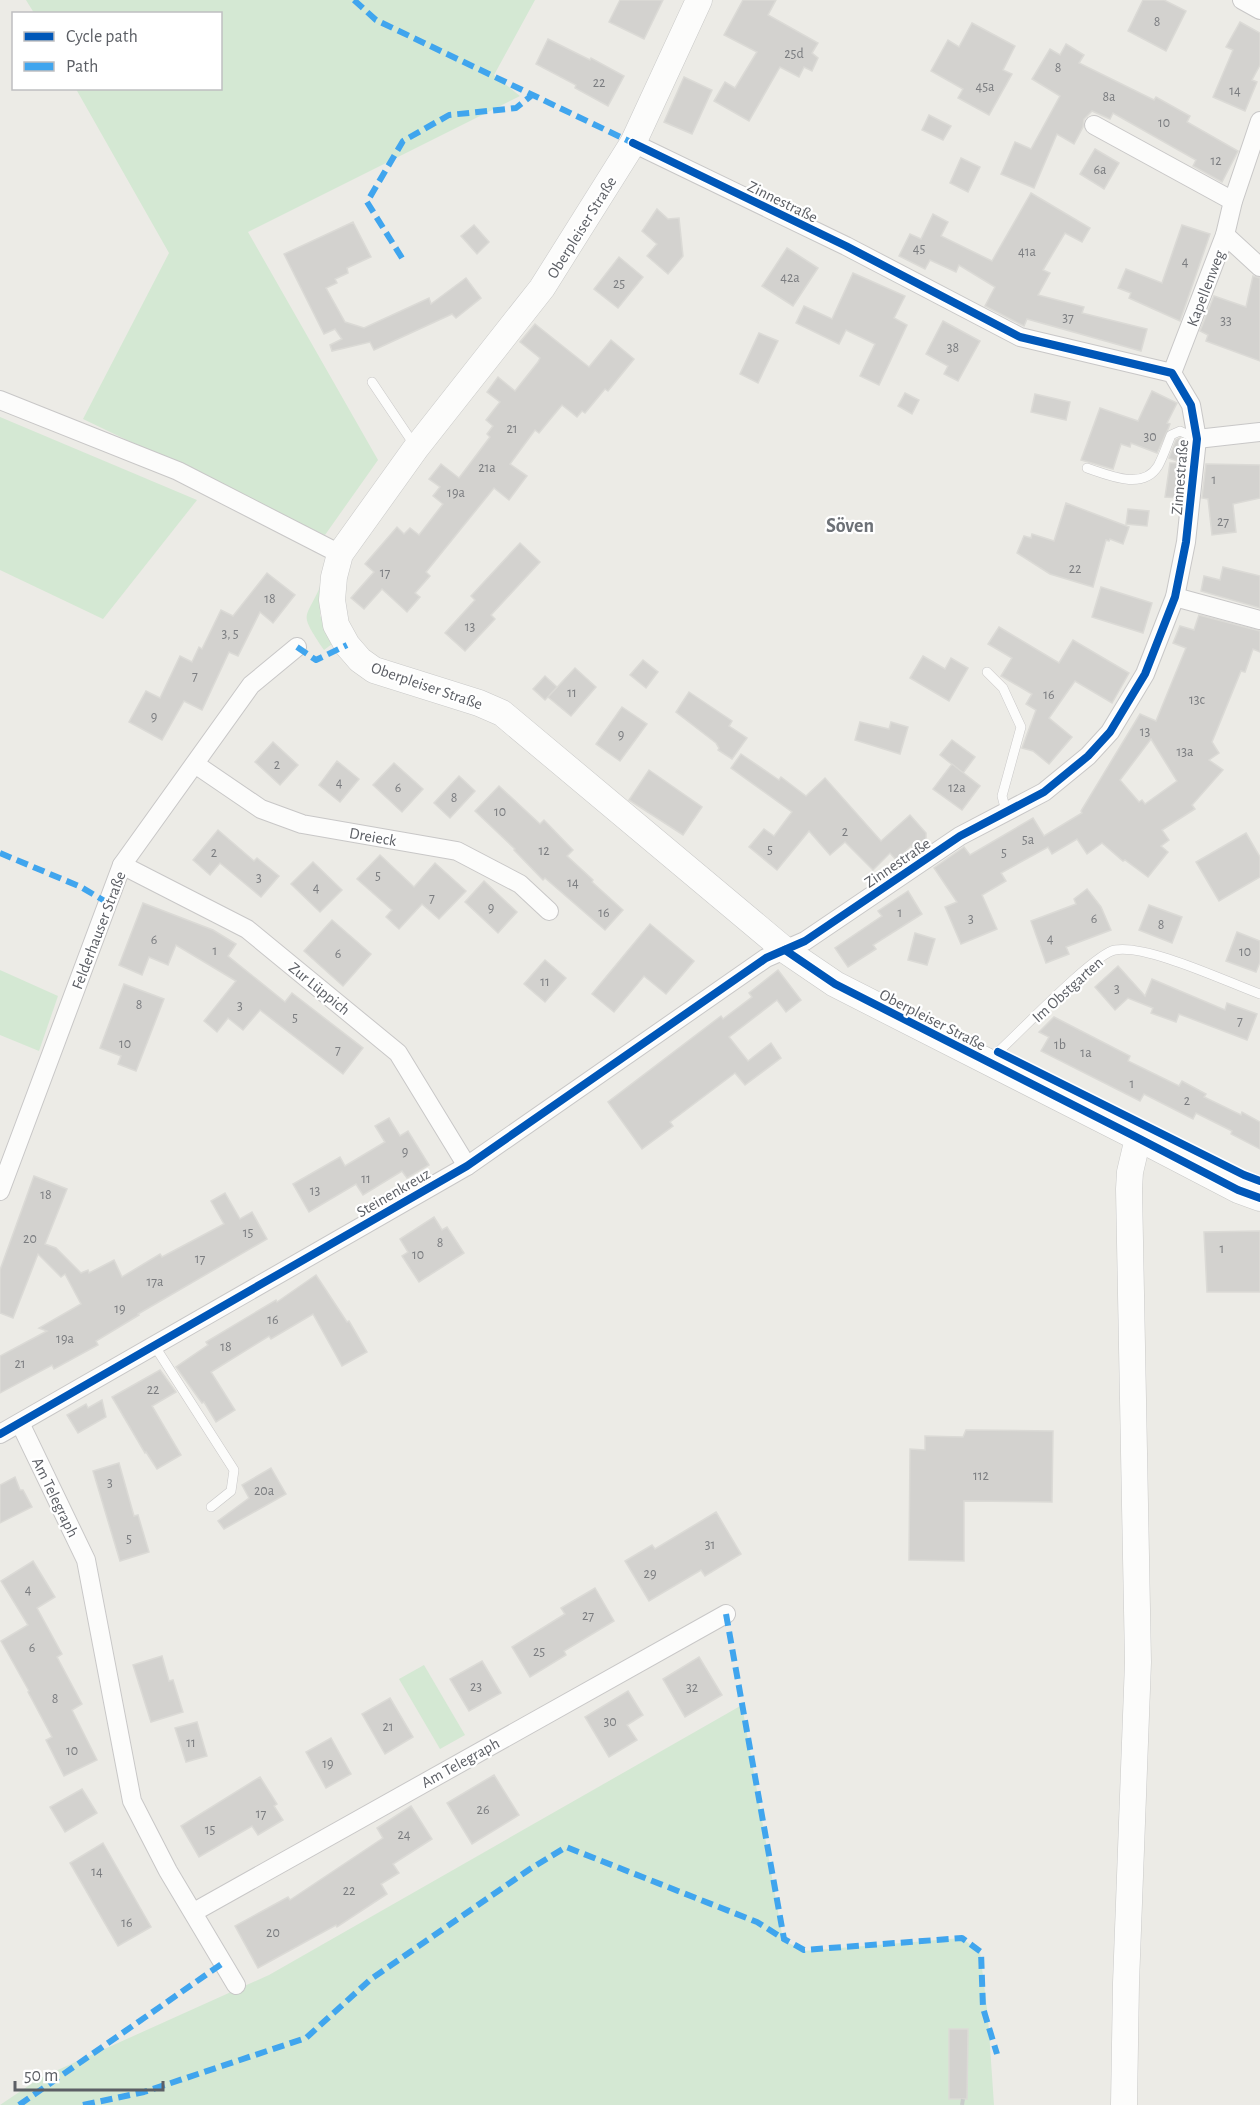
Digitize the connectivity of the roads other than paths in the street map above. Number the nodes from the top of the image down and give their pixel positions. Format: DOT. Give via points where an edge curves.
graph roads {
  1 [pos="699,0"];
  2 [pos="1242,0"];
  3 [pos="1260,10"];
  4 [pos="1260,121"];
  5 [pos="1094,125"];
  6 [pos="633,143"];
  7 [pos="1233,201"];
  8 [pos="1225,235"];
  9 [pos="1260,267"];
  10 [pos="1172,373"];
  11 [pos="372,382"];
  12 [pos="0,399"];
  13 [pos="1260,432"];
  14 [pos="1197,439"];
  15 [pos="416,448"];
  16 [pos="1087,468"];
  17 [pos="340,554"];
  18 [pos="1175,597"];
  19 [pos="1260,620"];
  20 [pos="297,647"];
  21 [pos="987,672"];
  22 [pos="195,764"];
  23 [pos="1006,811"];
  24 [pos="122,866"];
  25 [pos="549,911"];
  26 [pos="785,950"];
  27 [pos="1260,994"];
  28 [pos="992,1064"];
  29 [pos="1138,1138"];
  30 [pos="467,1166"];
  31 [pos="0,1191"];
  32 [pos="1260,1198"];
  33 [pos="154,1345"];
  34 [pos="20,1423"];
  35 [pos="0,1434"];
  36 [pos="211,1507"];
  37 [pos="726,1614"];
  38 [pos="194,1912"];
  39 [pos="236,1985"];
  40 [pos="1124,2105"];
  1 -- 6 [label="main road, Oberpleiser Straße"];
  2 -- 3 [label="street"];
  4 -- 7 [label="street, Kapellenweg"];
  5 -- 7 [label="street"];
  6 -- 10 [label="street, Zinnestraße" via="846,246 1020,337"];
  6 -- 15 [label="main road, Oberpleiser Straße" via="542,288"];
  7 -- 8 [label="street, Kapellenweg"];
  8 -- 9 [label="street"];
  8 -- 10 [label="street, Kapellenweg"];
  10 -- 14 [label="street, Zinnestraße" via="1191,405"];
  11 -- 15 [label="lane"];
  12 -- 17 [label="street" via="178,471"];
  13 -- 14 [label="street"];
  14 -- 16 [label="lane, Zinnestraße" via="1180,431 1171,435 1157,468 1146,477 1131,480"];
  14 -- 18 [label="street, Zinnestraße" via="1186,542"];
  15 -- 17 [label="main road, Oberpleiser Straße"];
  17 -- 26 [label="main road, Oberpleiser Straße" via="332,600 336,625 360,660 374,670 502,713"];
  18 -- 19 [label="street"];
  18 -- 23 [label="street, Zinnestraße" via="1145,674 1110,732 1044,792"];
  20 -- 22 [label="street, Felderhauser Straße" via="251,685"];
  21 -- 23 [label="lane" via="1003,688 1021,727 1002,796"];
  22 -- 24 [label="street, Felderhauser Straße"];
  22 -- 25 [label="street, Dreieck" via="261,809 302,824 457,851 520,884"];
  23 -- 26 [label="street, Zinnestraße" via="960,836"];
  24 -- 30 [label="street, Zur Lüppich" via="247,929 398,1053"];
  24 -- 31 [label="street, Felderhauser Straße"];
  26 -- 28 [label="main road, Oberpleiser Straße" via="835,984"];
  26 -- 30 [label="street, Steinenkreuz" via="766,958"];
  27 -- 28 [label="lane, Im Obstgarten" via="1146,951 1114,950 1090,964 998,1052"];
  28 -- 29 [label="main road, Oberpleiser Straße"];
  29 -- 32 [label="main road, Oberpleiser Straße"];
  29 -- 40 [label="main road" via="1129,1189 1138,1662"];
  30 -- 33 [label="street, Steinenkreuz"];
  33 -- 34 [label="street, Steinenkreuz"];
  33 -- 36 [label="lane" via="234,1470 231,1491"];
  34 -- 35 [label="street, Steinenkreuz"];
  34 -- 38 [label="street, Am Telegraph" via="86,1560 132,1801"];
  37 -- 38 [label="street, Am Telegraph"];
  38 -- 39 [label="street, Am Telegraph"];
}
